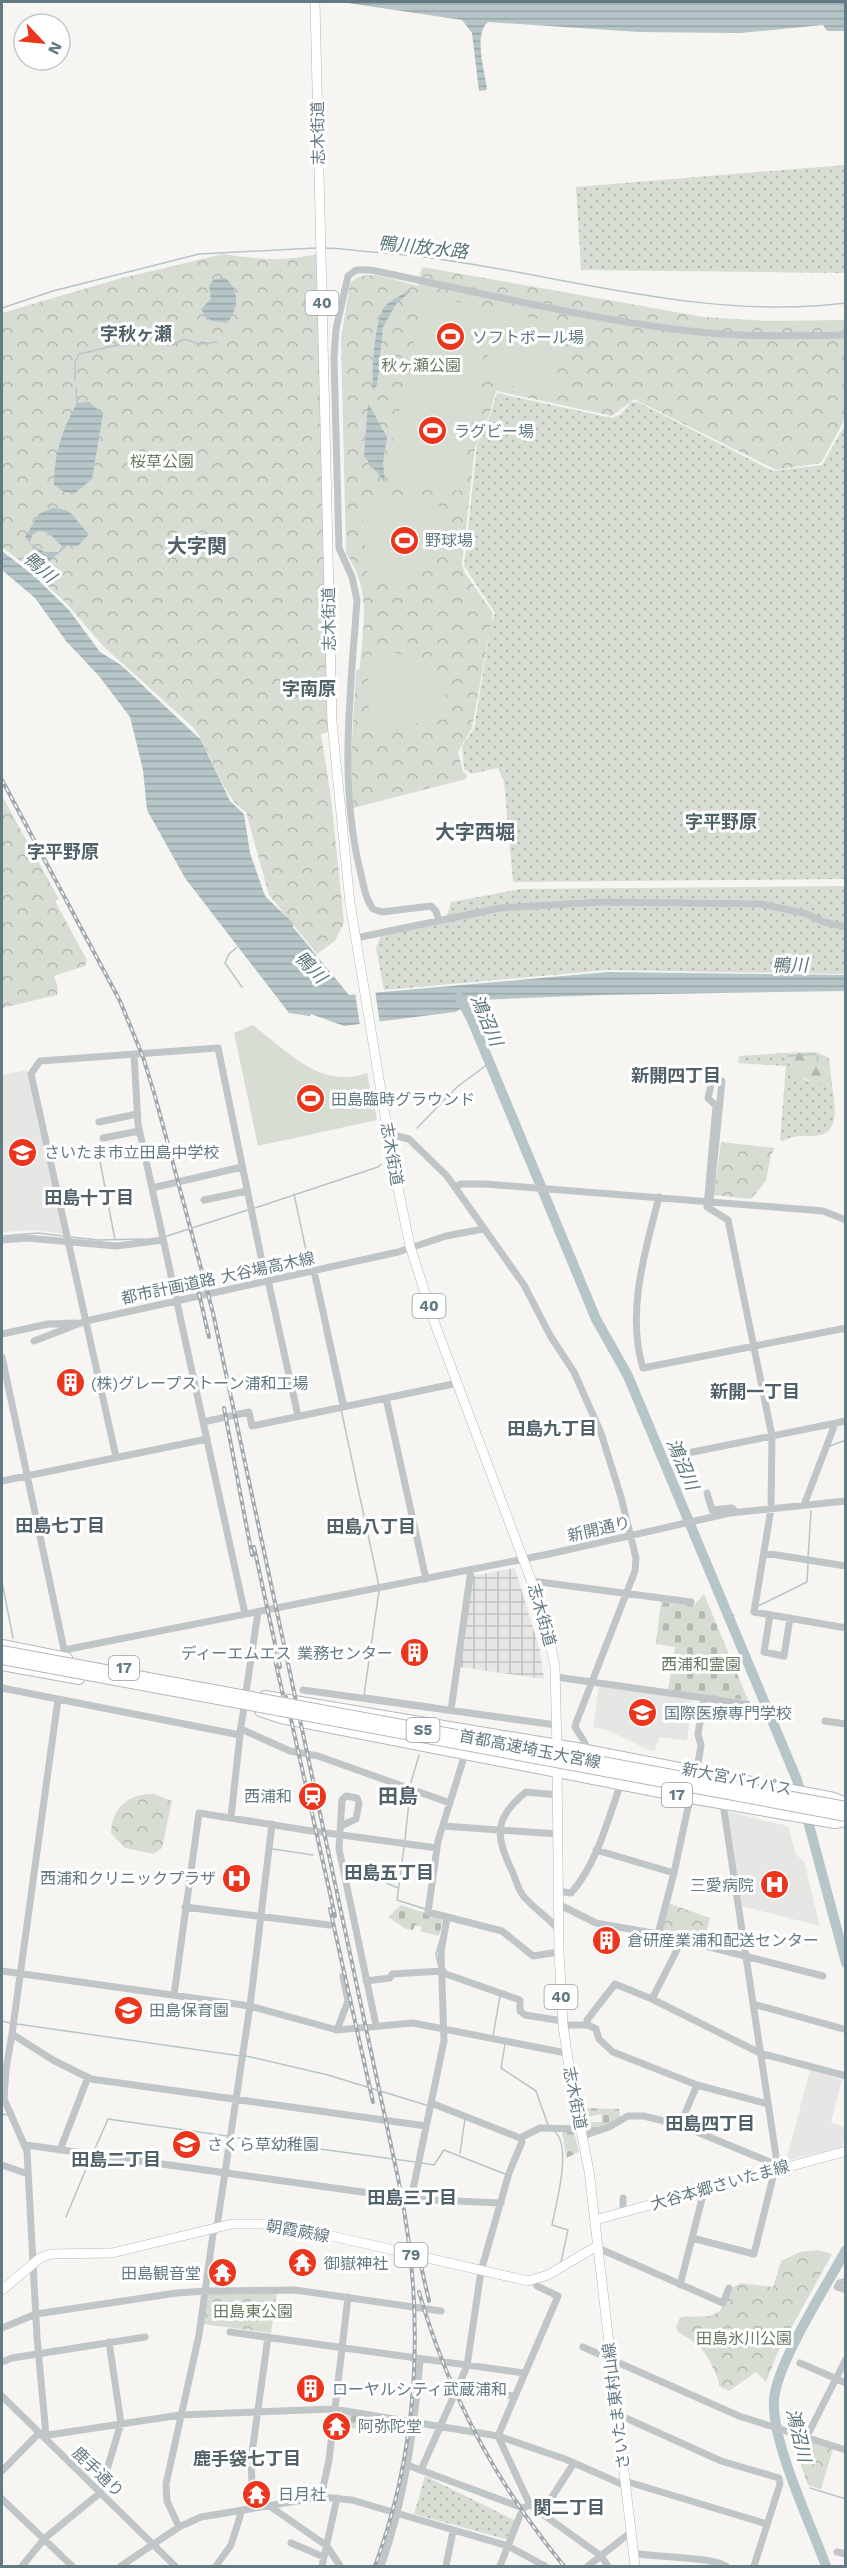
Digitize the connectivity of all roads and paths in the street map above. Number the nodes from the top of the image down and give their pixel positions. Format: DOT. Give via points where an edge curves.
graph roads {
  1 [pos="315,2"];
  2 [pos="846,334"];
  3 [pos="439,921"];
  4 [pos="846,927"];
  5 [pos="356,938"];
  6 [pos="134,1054"];
  7 [pos="137,1114"];
  8 [pos="99,1122"];
  9 [pos="139,1131"];
  10 [pos="389,1134"];
  11 [pos="103,1138"];
  12 [pos="143,1148"];
  13 [pos="105,1156"];
  14 [pos="242,1167"];
  15 [pos="455,1187"];
  16 [pos="152,1188"];
  17 [pos="247,1191"];
  18 [pos="659,1197"];
  19 [pos="204,1200"];
  20 [pos="708,1201"];
  21 [pos="844,1218"];
  22 [pos="846,1228"];
  23 [pos="483,1229"];
  24 [pos="67,1238"];
  25 [pos="2,1240"];
  26 [pos="163,1240"];
  27 [pos="410,1246"];
  28 [pos="312,1271"];
  29 [pos="267,1280"];
  30 [pos="176,1300"];
  31 [pos="82,1322"];
  32 [pos="846,1328"];
  33 [pos="2,1334"];
  34 [pos="34,1341"];
  35 [pos="754,1346"];
  36 [pos="2,1360"];
  37 [pos="458,1383"];
  38 [pos="386,1398"];
  39 [pos="341,1407"];
  40 [pos="298,1416"];
  41 [pos="846,1421"];
  42 [pos="203,1422"];
  43 [pos="835,1424"];
  44 [pos="772,1436"];
  45 [pos="207,1439"];
  46 [pos="683,1454"];
  47 [pos="116,1457"];
  48 [pos="27,1476"];
  49 [pos="2,1481"];
  50 [pos="707,1493"];
  51 [pos="846,1501"];
  52 [pos="804,1505"];
  53 [pos="771,1509"];
  54 [pos="736,1512"];
  55 [pos="630,1535"];
  56 [pos="764,1553"];
  57 [pos="525,1559"];
  58 [pos="846,1566"];
  59 [pos="471,1570"];
  60 [pos="426,1579"];
  61 [pos="532,1581"];
  62 [pos="628,1594"];
  63 [pos="691,1602"];
  64 [pos="258,1612"];
  65 [pos="245,1614"];
  66 [pos="770,1615"];
  67 [pos="790,1618"];
  68 [pos="846,1628"];
  69 [pos="2,1645"];
  70 [pos="2,1651"];
  71 [pos="65,1654"];
  72 [pos="2,1659"];
  73 [pos="2,1665"];
  74 [pos="556,1677"];
  75 [pos="592,1682"];
  76 [pos="2,1688"];
  77 [pos="303,1690"];
  78 [pos="246,1692"];
  79 [pos="266,1696"];
  80 [pos="704,1698"];
  81 [pos="58,1699"];
  82 [pos="747,1704"];
  83 [pos="244,1708"];
  84 [pos="451,1710"];
  85 [pos="263,1712"];
  86 [pos="825,1720"];
  87 [pos="846,1724"];
  88 [pos="556,1725"];
  89 [pos="240,1732"];
  90 [pos="556,1745"];
  91 [pos="538,1748"];
  92 [pos="582,1753"];
  93 [pos="465,1754"];
  94 [pos="537,1761"];
  95 [pos="578,1768"];
  96 [pos="697,1770"];
  97 [pos="557,1771"];
  98 [pos="621,1783"];
  99 [pos="791,1792"];
  100 [pos="557,1795"];
  101 [pos="690,1798"];
  102 [pos="450,1803"];
  103 [pos="723,1804"];
  104 [pos="846,1805"];
  105 [pos="796,1813"];
  106 [pos="846,1816"];
  107 [pos="231,1817"];
  108 [pos="846,1821"];
  109 [pos="272,1824"];
  110 [pos="343,1825"];
  111 [pos="443,1826"];
  112 [pos="499,1832"];
  113 [pos="341,1834"];
  114 [pos="558,1834"];
  115 [pos="437,1848"];
  116 [pos="596,1850"];
  117 [pos="674,1873"];
  118 [pos="558,1891"];
  119 [pos="558,1904"];
  120 [pos="185,1906"];
  121 [pos="261,1916"];
  122 [pos="447,1918"];
  123 [pos="329,1925"];
  124 [pos="559,1930"];
  125 [pos="658,1934"];
  126 [pos="682,1940"];
  127 [pos="559,1952"];
  128 [pos="746,1955"];
  129 [pos="2,1971"];
  130 [pos="443,1972"];
  131 [pos="21,1974"];
  132 [pos="343,1976"];
  133 [pos="823,1976"];
  134 [pos="366,1981"];
  135 [pos="174,1995"];
  136 [pos="652,1999"];
  137 [pos="753,2004"];
  138 [pos="250,2006"];
  139 [pos="563,2023"];
  140 [pos="376,2025"];
  141 [pos="588,2025"];
  142 [pos="443,2029"];
  143 [pos="844,2029"];
  144 [pos="337,2030"];
  145 [pos="12,2034"];
  146 [pos="566,2053"];
  147 [pos="760,2053"];
  148 [pos="4,2069"];
  149 [pos="846,2076"];
  150 [pos="88,2077"];
  151 [pos="697,2085"];
  152 [pos="236,2100"];
  153 [pos="430,2103"];
  154 [pos="768,2104"];
  155 [pos="680,2125"];
  156 [pos="426,2126"];
  157 [pos="582,2132"];
  158 [pos="520,2138"];
  159 [pos="26,2145"];
  160 [pos="60,2150"];
  161 [pos="846,2151"];
  162 [pos="2,2165"];
  163 [pos="777,2168"];
  164 [pos="226,2173"];
  165 [pos="28,2174"];
  166 [pos="704,2190"];
  167 [pos="623,2198"];
  168 [pos="411,2199"];
  169 [pos="501,2203"];
  170 [pos="623,2213"];
  171 [pos="595,2220"];
  172 [pos="216,2226"];
  173 [pos="692,2238"];
  174 [pos="597,2247"];
  175 [pos="33,2266"];
  176 [pos="481,2271"];
  177 [pos="534,2280"];
  178 [pos="841,2284"];
  179 [pos="680,2285"];
  180 [pos="4,2286"];
  181 [pos="729,2288"];
  182 [pos="846,2290"];
  183 [pos="205,2291"];
  184 [pos="348,2297"];
  185 [pos="441,2311"];
  186 [pos="36,2314"];
  187 [pos="2,2328"];
  188 [pos="230,2332"];
  189 [pos="145,2337"];
  190 [pos="268,2337"];
  191 [pos="109,2342"];
  192 [pos="583,2347"];
  193 [pos="342,2348"];
  194 [pos="39,2354"];
  195 [pos="611,2359"];
  196 [pos="846,2359"];
  197 [pos="420,2360"];
  198 [pos="2,2362"];
  199 [pos="800,2363"];
  200 [pos="467,2366"];
  201 [pos="524,2373"];
  202 [pos="836,2378"];
  203 [pos="846,2383"];
  204 [pos="459,2385"];
  205 [pos="2,2396"];
  206 [pos="513,2396"];
  207 [pos="333,2409"];
  208 [pos="257,2412"];
  209 [pos="617,2414"];
  210 [pos="180,2415"];
  211 [pos="415,2422"];
  212 [pos="121,2423"];
  213 [pos="440,2427"];
  214 [pos="42,2434"];
  215 [pos="498,2436"];
  216 [pos="806,2438"];
  217 [pos="846,2450"];
  218 [pos="574,2463"];
  219 [pos="407,2465"];
  220 [pos="421,2470"];
  221 [pos="2,2472"];
  222 [pos="626,2484"];
  223 [pos="100,2493"];
  224 [pos="321,2497"];
  225 [pos="337,2498"];
  226 [pos="2,2499"];
  227 [pos="268,2505"];
  228 [pos="253,2507"];
  229 [pos="526,2507"];
  230 [pos="242,2510"];
  231 [pos="541,2514"];
  232 [pos="397,2515"];
  233 [pos="767,2524"];
  234 [pos="179,2528"];
  235 [pos="453,2531"];
  236 [pos="631,2532"];
  237 [pos="45,2538"];
  238 [pos="291,2543"];
  239 [pos="153,2544"];
  240 [pos="327,2546"];
  241 [pos="508,2546"];
  242 [pos="837,2552"];
  243 [pos="633,2553"];
  244 [pos="846,2554"];
  245 [pos="601,2556"];
  246 [pos="324,2557"];
  247 [pos="22,2566"];
  248 [pos="72,2566"];
  249 [pos="121,2566"];
  250 [pos="175,2566"];
  251 [pos="216,2566"];
  252 [pos="322,2566"];
  253 [pos="340,2566"];
  254 [pos="381,2566"];
  255 [pos="446,2566"];
  256 [pos="500,2566"];
  257 [pos="545,2566"];
  258 [pos="588,2566"];
  259 [pos="608,2566"];
  260 [pos="635,2566"];
  261 [pos="726,2566"];
  262 [pos="754,2566"];
  1 -- 5 [label="main road, 志木街道 / 40" via="336,787"];
  2 -- 3 [label="street" via="701,332 370,270 356,270 348,276 336,328 334,358 339,548 357,600 347,762 353,839 366,896 373,909 387,912 431,906"];
  3 -- 4 [label="street" via="512,907 656,902 761,904 804,912"];
  3 -- 5 [label="street"];
  5 -- 10 [label="main road, 志木街道 / 40"];
  6 -- 7 [label="street"];
  6 -- 14 [label="street" via="218,1048"];
  6 -- 24 [label="street" via="40,1061 33,1067 31,1074"];
  7 -- 8 [label="street"];
  7 -- 9 [label="street"];
  9 -- 11 [label="street"];
  9 -- 12 [label="street"];
  10 -- 15 [label="street" via="409,1139"];
  10 -- 27 [label="main road, 志木街道 / 40"];
  12 -- 13 [label="street"];
  12 -- 16 [label="street"];
  14 -- 16 [label="street"];
  14 -- 17 [label="street"];
  15 -- 18 [label="street" via="526,1186"];
  15 -- 23 [label="street"];
  16 -- 26 [label="street"];
  17 -- 19 [label="street"];
  17 -- 29 [label="street"];
  18 -- 20 [label="street"];
  18 -- 35 [label="street" via="643,1265 636,1326 643,1368"];
  20 -- 20 [label="street" via="716,1106 708,1098 710,1080 718,1078 722,1082"];
  20 -- 21 [label="street" via="823,1211"];
  20 -- 35 [label="street" via="707,1207 728,1220"];
  21 -- 22 [label="street"];
  23 -- 27 [label="street, 都市計画道路 大谷場高木線"];
  23 -- 55 [label="street" via="524,1285 574,1372 601,1433"];
  24 -- 25 [label="street"];
  24 -- 26 [label="street" via="116,1246"];
  24 -- 31 [label="street"];
  26 -- 30 [label="street"];
  27 -- 28 [label="street, 都市計画道路 大谷場高木線"];
  27 -- 37 [label="main road, 志木街道 / 40"];
  28 -- 29 [label="street, 都市計画道路 大谷場高木線"];
  28 -- 39 [label="street"];
  29 -- 30 [label="street, 都市計画道路 大谷場高木線"];
  29 -- 40 [label="street"];
  30 -- 31 [label="street, 都市計画道路 大谷場高木線"];
  30 -- 42 [label="street"];
  31 -- 33 [label="street"];
  31 -- 34 [label="street, 都市計画道路 大谷場高木線"];
  31 -- 47 [label="street"];
  32 -- 35 [label="street"];
  35 -- 44 [label="street"];
  36 -- 48 [label="street"];
  37 -- 38 [label="street"];
  37 -- 57 [label="main road, 志木街道 / 40"];
  38 -- 39 [label="street"];
  38 -- 60 [label="street"];
  39 -- 40 [label="street"];
  40 -- 42 [label="street" via="252,1426 249,1412"];
  41 -- 43 [label="street"];
  42 -- 45 [label="street"];
  43 -- 44 [label="street"];
  43 -- 52 [label="street"];
  44 -- 46 [label="street"];
  44 -- 53 [label="street"];
  45 -- 47 [label="street"];
  45 -- 65 [label="street"];
  47 -- 48 [label="street"];
  48 -- 49 [label="street"];
  48 -- 71 [label="street"];
  50 -- 54 [label="street" via="712,1510 732,1508"];
  51 -- 52 [label="street"];
  52 -- 53 [label="street"];
  53 -- 54 [label="street"];
  53 -- 56 [label="street"];
  54 -- 55 [label="street, 新開通り"];
  55 -- 57 [label="street, 新開通り"];
  55 -- 62 [label="street" via="636,1558"];
  56 -- 58 [label="street"];
  56 -- 66 [label="street" via="754,1612"];
  57 -- 59 [label="street, 新開通り"];
  57 -- 61 [label="main road, 志木街道 / 40"];
  59 -- 60 [label="street, 新開通り"];
  59 -- 84 [label="street"];
  60 -- 64 [label="street, 新開通り"];
  61 -- 62 [label="street"];
  61 -- 74 [label="main road, 志木街道 / 40" via="548,1631"];
  62 -- 63 [label="street"];
  62 -- 75 [label="street"];
  64 -- 65 [label="street, 新開通り"];
  64 -- 78 [label="street"];
  65 -- 71 [label="street, 新開通り"];
  66 -- 67 [label="street"];
  66 -- 67 [label="street" via="764,1652 784,1656"];
  67 -- 68 [label="street"];
  69 -- 71 [label="highway, 17"];
  70 -- 104 [label="highway, 首都高速埼玉大宮線 / S5, bridge"];
  71 -- 78 [label="highway, 17"];
  72 -- 106 [label="highway, 首都高速埼玉大宮線 / S5, bridge"];
  73 -- 83 [label="highway, 17"];
  74 -- 75 [label="street"];
  74 -- 88 [label="main road, 志木街道 / 40"];
  75 -- 80 [label="street"];
  75 -- 92 [label="street" via="575,1727 585,1743"];
  76 -- 81 [label="street"];
  77 -- 84 [label="street"];
  78 -- 79 [label="highway, 17"];
  79 -- 90 [label="highway, 17"];
  79 -- 91 [label="highway, 17"];
  80 -- 82 [label="street"];
  80 -- 96 [label="street"];
  81 -- 89 [label="street"];
  81 -- 131 [label="street"];
  83 -- 85 [label="highway, 17"];
  83 -- 89 [label="street"];
  84 -- 88 [label="street"];
  85 -- 93 [label="highway, 17"];
  85 -- 94 [label="highway, 17"];
  86 -- 87 [label="street"];
  88 -- 90 [label="main road, 志木街道 / 40"];
  89 -- 102 [label="street"];
  89 -- 107 [label="street"];
  90 -- 92 [label="highway, 新大宮バイパス / 17"];
  90 -- 97 [label="main road, 志木街道 / 40"];
  92 -- 96 [label="highway, 新大宮バイパス / 17"];
  92 -- 99 [label="highway, 新大宮バイパス / 17"];
  93 -- 97 [label="highway, 17"];
  93 -- 102 [label="street"];
  95 -- 105 [label="highway, 新大宮バイパス / 17"];
  96 -- 99 [label="highway, 新大宮バイパス / 17"];
  97 -- 98 [label="highway, 新大宮バイパス / 17"];
  97 -- 100 [label="main road, 志木街道 / 40"];
  98 -- 101 [label="highway, 新大宮バイパス / 17"];
  98 -- 116 [label="street"];
  99 -- 104 [label="highway, 新大宮バイパス / 17"];
  100 -- 112 [label="street" via="526,1792 504,1814"];
  100 -- 114 [label="main road, 志木街道 / 40"];
  101 -- 103 [label="highway, 新大宮バイパス / 17"];
  101 -- 117 [label="street"];
  102 -- 111 [label="street"];
  103 -- 105 [label="highway, 新大宮バイパス / 17"];
  103 -- 128 [label="street"];
  105 -- 108 [label="highway, 新大宮バイパス / 17, bridge"];
  107 -- 109 [label="street"];
  107 -- 120 [label="street" via="199,1813"];
  109 -- 113 [label="street"];
  109 -- 121 [label="street"];
  110 -- 113 [label="street"];
  111 -- 112 [label="street"];
  111 -- 115 [label="street"];
  112 -- 114 [label="street"];
  112 -- 124 [label="street" via="502,1850 524,1897"];
  113 -- 115 [label="street"];
  113 -- 134 [label="street" via="339,1849"];
  114 -- 118 [label="main road, 志木街道 / 40"];
  115 -- 122 [label="street" via="428,1912"];
  116 -- 117 [label="street"];
  116 -- 118 [label="street" via="571,1893"];
  117 -- 125 [label="street"];
  118 -- 119 [label="main road, 志木街道 / 40"];
  119 -- 124 [label="main road, 志木街道 / 40"];
  119 -- 125 [label="street" via="596,1923"];
  120 -- 121 [label="street"];
  120 -- 135 [label="street"];
  121 -- 123 [label="street"];
  121 -- 138 [label="street"];
  122 -- 127 [label="street" via="502,1931 533,1956"];
  122 -- 130 [label="street" via="441,1952"];
  124 -- 127 [label="main road, 志木街道 / 40"];
  125 -- 126 [label="street"];
  126 -- 128 [label="street"];
  126 -- 136 [label="street"];
  127 -- 139 [label="main road, 志木街道 / 40"];
  128 -- 133 [label="street"];
  128 -- 137 [label="street"];
  129 -- 131 [label="street"];
  130 -- 134 [label="street" via="392,1974 390,1978"];
  130 -- 139 [label="street" via="519,2000 520,2011 525,2015"];
  130 -- 142 [label="street"];
  131 -- 135 [label="street"];
  131 -- 145 [label="street"];
  132 -- 144 [label="street" via="348,2001"];
  134 -- 140 [label="street"];
  135 -- 138 [label="street"];
  136 -- 141 [label="street" via="615,1984 587,2020"];
  136 -- 147 [label="street"];
  137 -- 143 [label="street"];
  137 -- 147 [label="street"];
  138 -- 144 [label="street"];
  138 -- 152 [label="street"];
  139 -- 141 [label="street"];
  139 -- 146 [label="main road, 志木街道 / 40"];
  140 -- 142 [label="street" via="413,2023"];
  140 -- 144 [label="street"];
  141 -- 151 [label="street" via="613,2052"];
  142 -- 146 [label="street"];
  142 -- 153 [label="street" via="444,2041"];
  145 -- 148 [label="street"];
  145 -- 150 [label="street"];
  146 -- 157 [label="main road, 志木街道 / 40"];
  147 -- 149 [label="street"];
  147 -- 154 [label="street"];
  148 -- 159 [label="street" via="4,2099"];
  150 -- 152 [label="street"];
  150 -- 160 [label="street"];
  151 -- 154 [label="street"];
  151 -- 155 [label="street"];
  152 -- 156 [label="street"];
  152 -- 164 [label="street"];
  153 -- 156 [label="street"];
  153 -- 158 [label="street"];
  154 -- 163 [label="street"];
  155 -- 157 [label="street" via="628,2116 609,2127"];
  155 -- 163 [label="street"];
  156 -- 168 [label="street"];
  157 -- 158 [label="street" via="540,2128"];
  157 -- 171 [label="main road, 志木街道 / 40"];
  158 -- 169 [label="street" via="522,2142"];
  159 -- 160 [label="street"];
  159 -- 165 [label="street"];
  160 -- 164 [label="street"];
  161 -- 163 [label="main road, 大谷本郷さいたま線"];
  162 -- 165 [label="street"];
  163 -- 166 [label="main road, 大谷本郷さいたま線"];
  163 -- 173 [label="street" via="754,2254"];
  164 -- 168 [label="street" via="384,2195 390,2202"];
  164 -- 172 [label="street"];
  165 -- 175 [label="street"];
  166 -- 170 [label="main road, 大谷本郷さいたま線"];
  166 -- 173 [label="street"];
  167 -- 170 [label="street"];
  168 -- 169 [label="street"];
  169 -- 176 [label="street"];
  170 -- 171 [label="main road, 大谷本郷さいたま線"];
  171 -- 174 [label="main road, 志木街道 / 40"];
  172 -- 175 [label="main road, 朝霞蕨線 / 79" via="112,2253 51,2254"];
  172 -- 176 [label="main road, 朝霞蕨線 / 79" via="276,2226"];
  172 -- 183 [label="street"];
  173 -- 179 [label="street"];
  174 -- 177 [label="main road"];
  174 -- 179 [label="street"];
  174 -- 195 [label="main road, さいたま東村山線 / 40"];
  175 -- 180 [label="main road, 朝霞蕨線 / 79"];
  175 -- 186 [label="street"];
  176 -- 177 [label="main road, 朝霞蕨線 / 79"];
  176 -- 200 [label="street"];
  177 -- 201 [label="street" via="537,2286 558,2296"];
  178 -- 182 [label="street"];
  179 -- 181 [label="street" via="723,2303"];
  183 -- 184 [label="street" via="296,2290"];
  183 -- 186 [label="street"];
  183 -- 210 [label="street"];
  184 -- 185 [label="street"];
  184 -- 193 [label="street"];
  186 -- 187 [label="street"];
  186 -- 194 [label="street"];
  188 -- 190 [label="street"];
  189 -- 191 [label="street"];
  190 -- 193 [label="street"];
  190 -- 208 [label="street"];
  191 -- 194 [label="street"];
  191 -- 212 [label="street"];
  192 -- 195 [label="street"];
  193 -- 197 [label="street"];
  193 -- 207 [label="street"];
  194 -- 198 [label="street"];
  194 -- 214 [label="street"];
  195 -- 209 [label="main road, さいたま東村山線 / 40"];
  195 -- 216 [label="street" via="766,2426"];
  196 -- 202 [label="street"];
  197 -- 200 [label="street"];
  197 -- 211 [label="street"];
  199 -- 202 [label="street"];
  200 -- 201 [label="street"];
  200 -- 204 [label="street"];
  201 -- 206 [label="street"];
  202 -- 203 [label="street"];
  202 -- 216 [label="street"];
  204 -- 206 [label="street"];
  204 -- 213 [label="street"];
  205 -- 214 [label="street, 鹿手通り"];
  206 -- 215 [label="street"];
  207 -- 208 [label="street"];
  207 -- 211 [label="street"];
  207 -- 224 [label="street"];
  208 -- 210 [label="street"];
  208 -- 228 [label="street" via="250,2460"];
  209 -- 222 [label="main road, さいたま東村山線 / 40"];
  209 -- 233 [label="street" via="721,2461 779,2478"];
  210 -- 212 [label="street"];
  210 -- 234 [label="street" via="166,2484 167,2501"];
  211 -- 213 [label="street"];
  211 -- 219 [label="street"];
  212 -- 214 [label="street"];
  212 -- 223 [label="street"];
  213 -- 215 [label="street"];
  213 -- 220 [label="street"];
  214 -- 221 [label="street"];
  214 -- 223 [label="street, 鹿手通り"];
  215 -- 218 [label="street"];
  215 -- 229 [label="street"];
  216 -- 217 [label="street"];
  218 -- 222 [label="street"];
  218 -- 231 [label="street"];
  219 -- 220 [label="street"];
  219 -- 232 [label="street"];
  220 -- 229 [label="street"];
  222 -- 233 [label="street"];
  222 -- 236 [label="main road, さいたま東村山線 / 40"];
  223 -- 237 [label="street"];
  223 -- 239 [label="street, 鹿手通り"];
  224 -- 225 [label="street"];
  224 -- 227 [label="street"];
  225 -- 232 [label="street"];
  225 -- 240 [label="street"];
  226 -- 237 [label="street"];
  227 -- 228 [label="street"];
  227 -- 240 [label="street"];
  228 -- 230 [label="street"];
  229 -- 231 [label="street"];
  229 -- 241 [label="street"];
  230 -- 234 [label="street" via="201,2517"];
  230 -- 251 [label="street" via="231,2545"];
  231 -- 245 [label="street"];
  232 -- 235 [label="street"];
  232 -- 254 [label="street"];
  233 -- 262 [label="street"];
  234 -- 239 [label="street"];
  235 -- 241 [label="street"];
  235 -- 255 [label="street"];
  236 -- 243 [label="main road, さいたま東村山線 / 40"];
  236 -- 245 [label="street"];
  237 -- 247 [label="street"];
  237 -- 248 [label="street"];
  238 -- 246 [label="street"];
  239 -- 249 [label="street"];
  239 -- 250 [label="street, 鹿手通り"];
  240 -- 246 [label="street"];
  240 -- 253 [label="street"];
  241 -- 256 [label="street"];
  241 -- 257 [label="street"];
  242 -- 244 [label="street"];
  243 -- 260 [label="main road, さいたま東村山線 / 40"];
  243 -- 261 [label="street"];
  245 -- 258 [label="street"];
  245 -- 259 [label="street"];
  246 -- 252 [label="street"];
}
